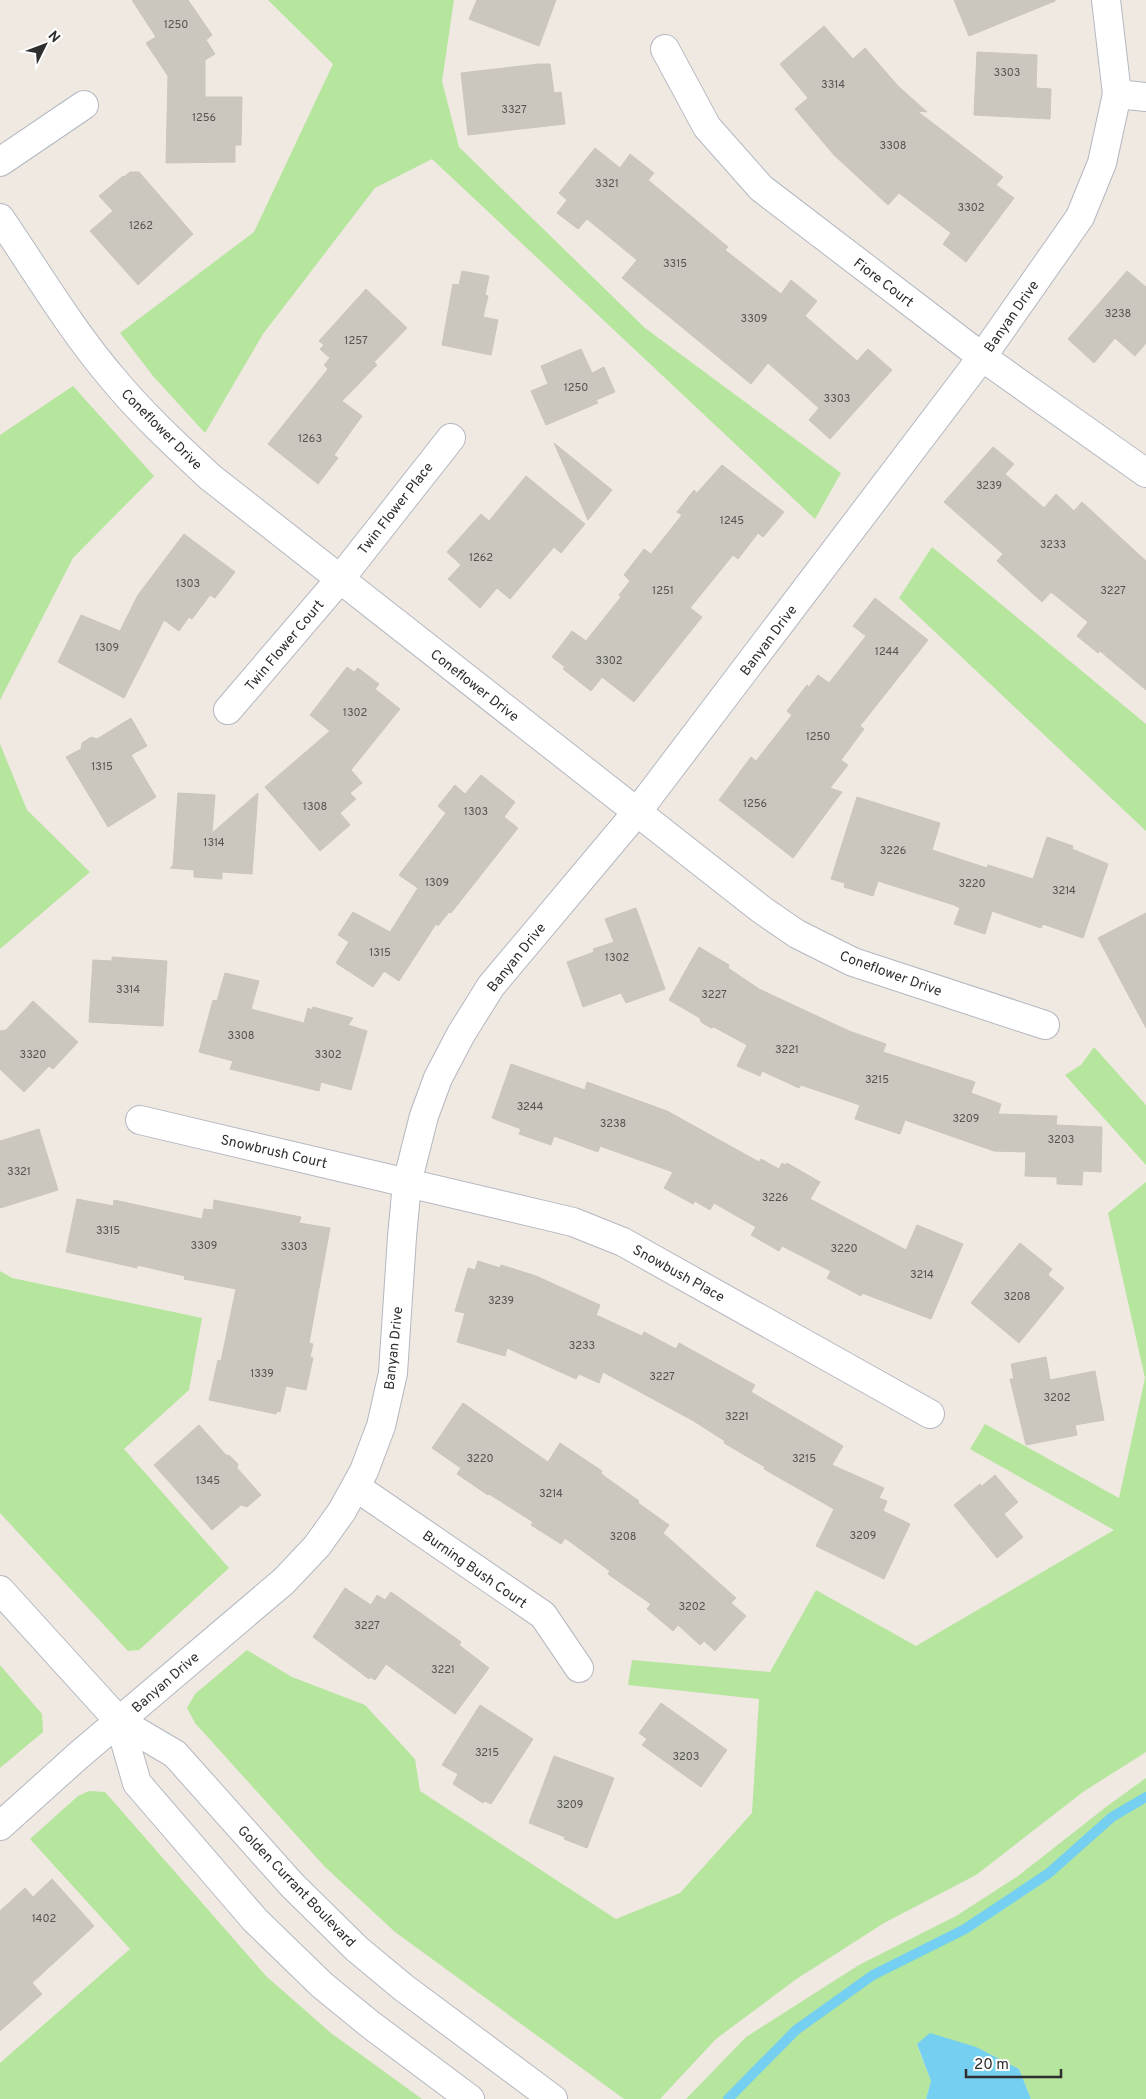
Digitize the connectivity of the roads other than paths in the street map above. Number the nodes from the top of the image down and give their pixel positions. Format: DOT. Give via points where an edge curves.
graph roads {
  1 [pos="1106,0"];
  2 [pos="665,49"];
  3 [pos="1116,94"];
  4 [pos="1146,97"];
  5 [pos="84,105"];
  6 [pos="0,162"];
  7 [pos="0,218"];
  8 [pos="982,357"];
  9 [pos="451,438"];
  10 [pos="1146,473"];
  11 [pos="340,579"];
  12 [pos="228,710"];
  13 [pos="637,812"];
  14 [pos="1045,1025"];
  15 [pos="140,1120"];
  16 [pos="407,1183"];
  17 [pos="930,1414"];
  18 [pos="356,1487"];
  19 [pos="0,1590"];
  20 [pos="579,1668"];
  21 [pos="119,1722"];
  22 [pos="0,1826"];
  23 [pos="470,2099"];
  24 [pos="553,2099"];
  1 -- 3 [label="street, Banyan Drive"];
  2 -- 8 [label="street, Fiore Court" via="707,127 761,188"];
  3 -- 4 [label="street"];
  3 -- 8 [label="street, Banyan Drive" via="1102,163 1080,217"];
  5 -- 6 [label="street"];
  7 -- 11 [label="street, Coneflower Drive" via="82,339 113,380 155,426 210,478"];
  8 -- 10 [label="street, Fiore Court"];
  8 -- 13 [label="street, Banyan Drive"];
  9 -- 11 [label="street, Twin Flower Place"];
  11 -- 12 [label="street, Twin Flower Court"];
  11 -- 13 [label="street, Coneflower Drive"];
  13 -- 14 [label="street, Coneflower Drive" via="797,934 853,962"];
  13 -- 16 [label="street, Banyan Drive" via="491,986 460,1034 424,1116"];
  15 -- 16 [label="street, Snowbrush Court"];
  16 -- 17 [label="street, Snowbush Place" via="573,1222 623,1242"];
  16 -- 18 [label="street, Banyan Drive" via="393,1373 381,1426"];
  18 -- 20 [label="street, Burning Bush Court" via="543,1615"];
  18 -- 21 [label="street, Banyan Drive" via="317,1546 284,1581"];
  19 -- 21 [label="street, Golden Currant Boulevard"];
  21 -- 22 [label="street, Banyan Drive"];
  21 -- 23 [label="street, Golden Currant Boulevard" via="136,1783 255,1920 322,1985"];
  21 -- 24 [label="street, Golden Currant Boulevard" via="175,1754 292,1885 357,1949"];
}
